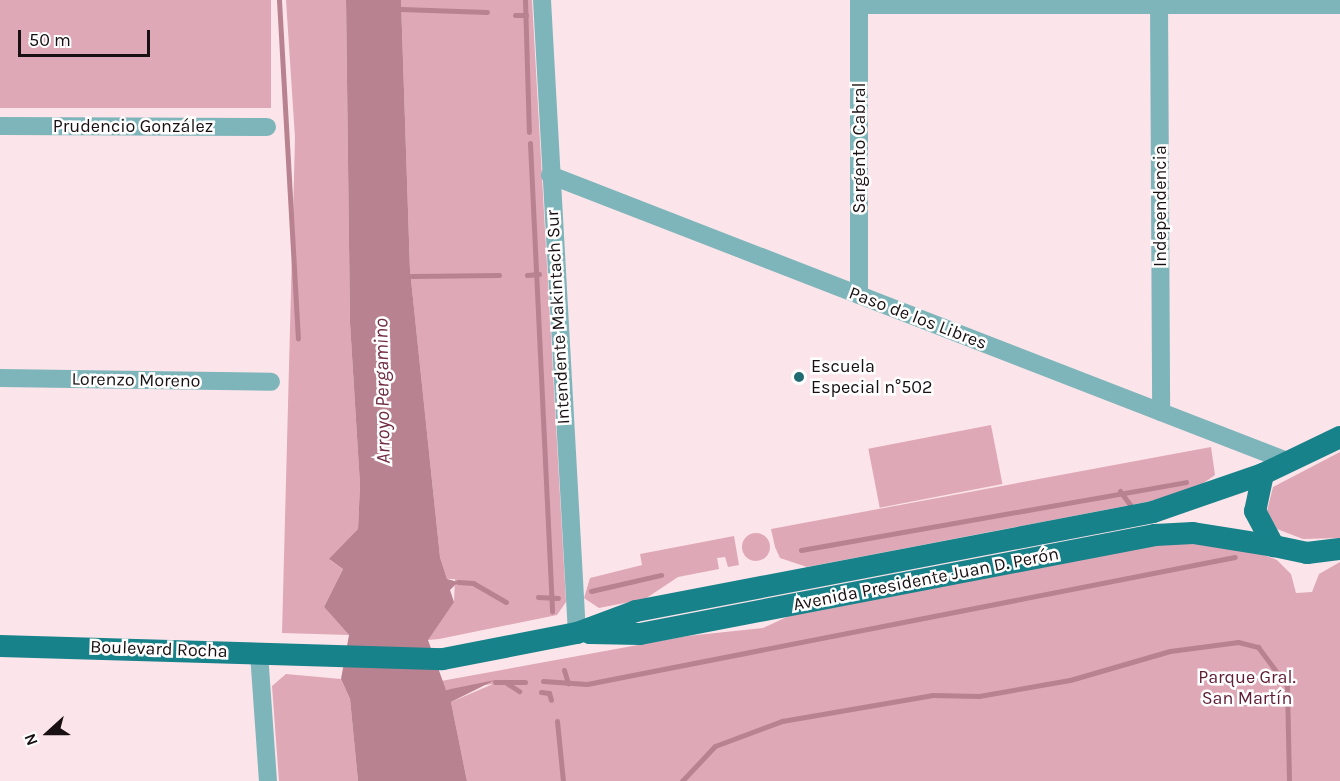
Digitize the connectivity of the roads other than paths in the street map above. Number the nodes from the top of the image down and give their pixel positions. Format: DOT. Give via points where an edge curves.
graph roads {
  1 [pos="542,0"];
  2 [pos="859,3"];
  3 [pos="1159,3"];
  4 [pos="1340,5"];
  5 [pos="0,126"];
  6 [pos="267,127"];
  7 [pos="550,175"];
  8 [pos="859,295"];
  9 [pos="0,378"];
  10 [pos="271,382"];
  11 [pos="1161,412"];
  12 [pos="1340,437"];
  13 [pos="1287,461"];
  14 [pos="1263,474"];
  15 [pos="1274,546"];
  16 [pos="1340,550"];
  17 [pos="577,633"];
  18 [pos="0,646"];
  19 [pos="259,653"];
  20 [pos="317,657"];
  21 [pos="268,781"];
  1 -- 7 [label="street, Intendente Makintach Sur"];
  2 -- 3 [label="street"];
  2 -- 8 [label="street, Sargento Cabral"];
  3 -- 4 [label="street"];
  3 -- 11 [label="street, Independencia"];
  5 -- 6 [label="street, Prudencio González"];
  7 -- 8 [label="street, Paso de los Libres"];
  7 -- 17 [label="street, Intendente Makintach Sur"];
  8 -- 11 [label="street, Paso de los Libres"];
  9 -- 10 [label="street, Lorenzo Moreno"];
  11 -- 13 [label="street, Paso de los Libres"];
  12 -- 13 [label="main road, Avenida Presidente Juan D. Perón"];
  13 -- 14 [label="main road, Avenida Presidente Juan D. Perón"];
  14 -- 15 [label="main road" via="1255,511"];
  14 -- 17 [label="main road, Avenida Presidente Juan D. Perón" via="1153,512 636,611"];
  15 -- 16 [label="main road, Avenida Presidente Juan D. Perón" via="1307,553"];
  15 -- 17 [label="main road, Avenida Presidente Juan D. Perón" via="1193,533 1155,536 640,634"];
  17 -- 20 [label="main road, Avenida Presidente Juan D. Perón" via="443,659"];
  18 -- 19 [label="main road, Boulevard Rocha"];
  19 -- 20 [label="main road, Boulevard Rocha"];
  19 -- 21 [label="street"];
}
